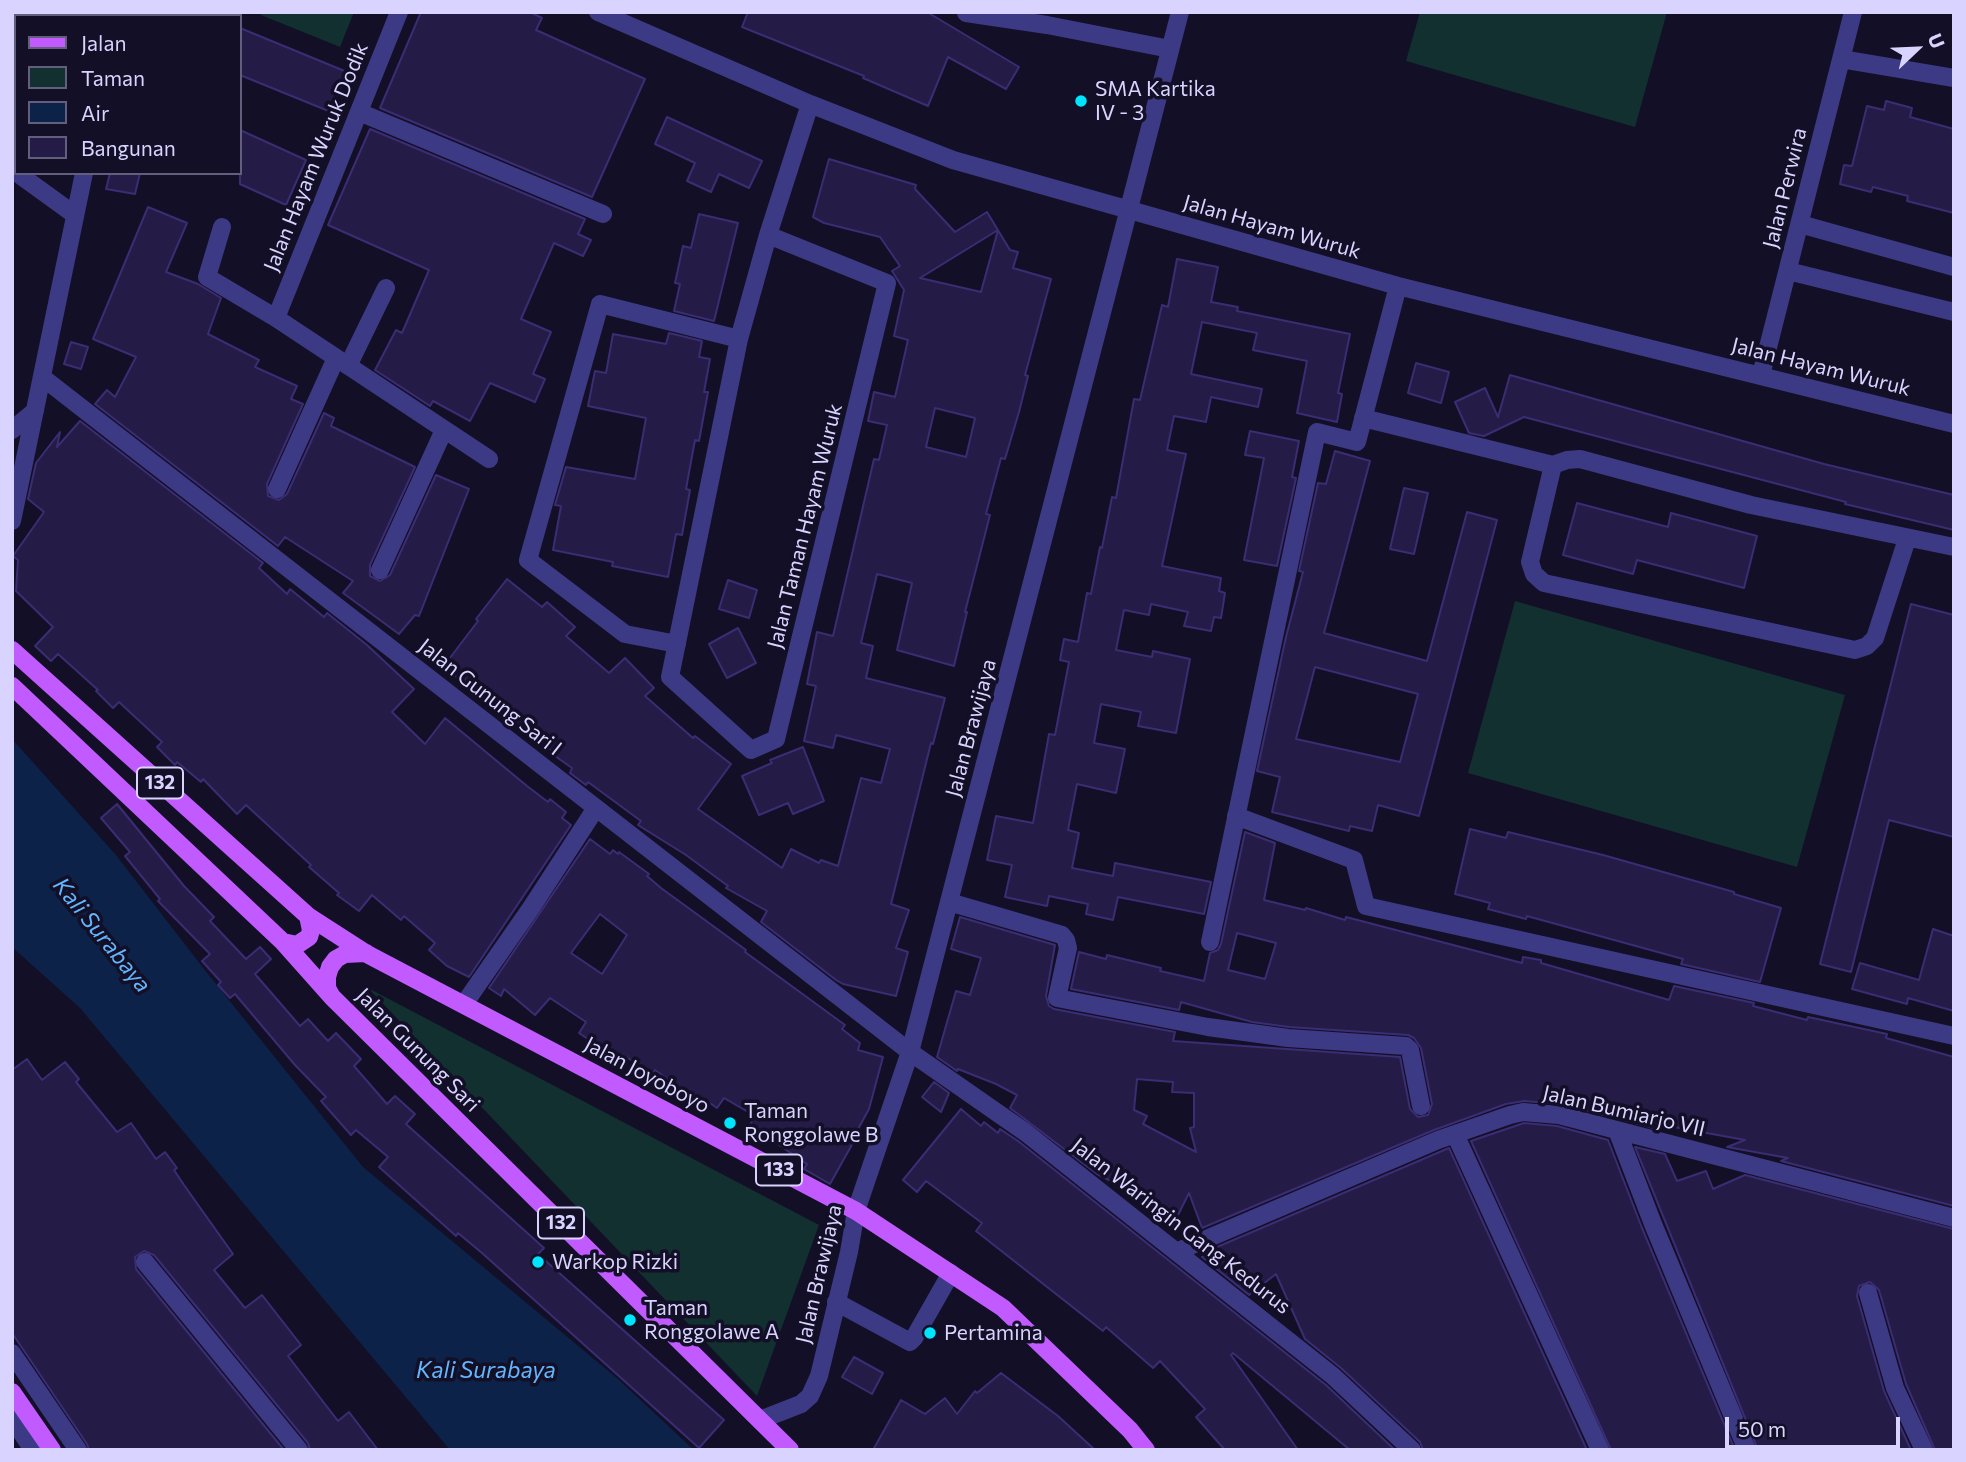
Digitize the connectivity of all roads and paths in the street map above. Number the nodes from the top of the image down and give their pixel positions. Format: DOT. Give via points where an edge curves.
graph roads {
  1 [pos="399,12"];
  2 [pos="598,12"];
  3 [pos="1180,12"];
  4 [pos="1853,12"];
  5 [pos="966,13"];
  6 [pos="1170,49"];
  7 [pos="1841,59"];
  8 [pos="1954,78"];
  9 [pos="810,104"];
  10 [pos="359,112"];
  11 [pos="19,175"];
  12 [pos="84,175"];
  13 [pos="1129,210"];
  14 [pos="603,214"];
  15 [pos="75,215"];
  16 [pos="1800,224"];
  17 [pos="222,228"];
  18 [pos="768,235"];
  19 [pos="1954,267"];
  20 [pos="1788,271"];
  21 [pos="1398,286"];
  22 [pos="386,288"];
  23 [pos="1954,312"];
  24 [pos="276,318"];
  25 [pos="739,339"];
  26 [pos="342,362"];
  27 [pos="1762,375"];
  28 [pos="42,377"];
  29 [pos="35,411"];
  30 [pos="1363,418"];
  31 [pos="1954,424"];
  32 [pos="14,426"];
  33 [pos="444,429"];
  34 [pos="489,459"];
  35 [pos="1553,466"];
  36 [pos="276,489"];
  37 [pos="12,520"];
  38 [pos="1907,539"];
  39 [pos="1954,547"];
  40 [pos="380,570"];
  41 [pos="677,644"];
  42 [pos="12,650"];
  43 [pos="12,686"];
  44 [pos="596,808"];
  45 [pos="1236,816"];
  46 [pos="949,902"];
  47 [pos="308,916"];
  48 [pos="283,942"];
  49 [pos="1209,942"];
  50 [pos="367,954"];
  51 [pos="332,997"];
  52 [pos="464,1004"];
  53 [pos="1954,1036"];
  54 [pos="910,1052"];
  55 [pos="1421,1106"];
  56 [pos="1618,1133"];
  57 [pos="1455,1134"];
  58 [pos="856,1211"];
  59 [pos="1954,1218"];
  60 [pos="1176,1251"];
  61 [pos="145,1262"];
  62 [pos="950,1273"];
  63 [pos="1868,1293"];
  64 [pos="836,1302"];
  65 [pos="12,1353"];
  66 [pos="12,1392"];
  67 [pos="12,1418"];
  68 [pos="760,1420"];
  69 [pos="33,1450"];
  70 [pos="52,1450"];
  71 [pos="78,1450"];
  72 [pos="299,1450"];
  73 [pos="790,1450"];
  74 [pos="1146,1450"];
  75 [pos="1412,1450"];
  76 [pos="1600,1450"];
  77 [pos="1747,1450"];
  78 [pos="1924,1450"];
  1 -- 10 [label="street, Jalan Hayam Wuruk Dodik"];
  2 -- 9 [label="street, Jalan Hayam Wuruk"];
  3 -- 6 [label="street, Jalan Brawijaya"];
  4 -- 7 [label="street, Jalan Perwira"];
  5 -- 6 [label="street"];
  6 -- 13 [label="street, Jalan Brawijaya"];
  7 -- 8 [label="street"];
  7 -- 16 [label="street, Jalan Perwira"];
  9 -- 13 [label="street, Jalan Hayam Wuruk" via="953,160"];
  9 -- 18 [label="street, Jalan Taman Hayam Wuruk"];
  10 -- 14 [label="street"];
  10 -- 24 [label="street, Jalan Hayam Wuruk Dodik"];
  11 -- 15 [label="street"];
  12 -- 15 [label="street"];
  13 -- 21 [label="street, Jalan Hayam Wuruk"];
  13 -- 46 [label="street, Jalan Brawijaya"];
  15 -- 28 [label="street"];
  16 -- 19 [label="street"];
  16 -- 20 [label="street, Jalan Perwira"];
  17 -- 24 [label="street" via="207,277"];
  18 -- 25 [label="street, Jalan Taman Hayam Wuruk"];
  18 -- 41 [label="street, Jalan Taman Hayam Wuruk" via="887,283 776,739 751,750 670,677"];
  20 -- 23 [label="street"];
  20 -- 27 [label="street, Jalan Perwira"];
  21 -- 27 [label="street, Jalan Hayam Wuruk"];
  21 -- 30 [label="street"];
  22 -- 26 [label="street"];
  24 -- 26 [label="street"];
  25 -- 41 [label="street, Jalan Taman Hayam Wuruk"];
  25 -- 41 [label="street" via="600,304 528,560 625,634"];
  26 -- 33 [label="street"];
  26 -- 36 [label="street"];
  27 -- 31 [label="street, Jalan Hayam Wuruk"];
  28 -- 29 [label="street"];
  28 -- 44 [label="street, Jalan Gunung Sari I"];
  29 -- 32 [label="street"];
  29 -- 37 [label="street"];
  30 -- 35 [label="street"];
  30 -- 45 [label="street" via="1357,443 1317,432"];
  33 -- 34 [label="street"];
  33 -- 40 [label="street"];
  35 -- 38 [label="street" via="1580,459 1751,505"];
  35 -- 38 [label="street" via="1530,562 1544,583 1855,650 1875,638"];
  38 -- 39 [label="street"];
  42 -- 47 [label="main road, 132"];
  43 -- 48 [label="main road, Jalan Gunung Sari / 132"];
  44 -- 52 [label="street"];
  44 -- 54 [label="street, Jalan Gunung Sari I"];
  45 -- 49 [label="street"];
  45 -- 53 [label="street" via="1354,860 1366,906"];
  46 -- 54 [label="street, Jalan Brawijaya"];
  46 -- 55 [label="street" via="1062,934 1068,948 1057,999 1208,1027 1406,1046"];
  47 -- 48 [label="main road" via="309,937 297,945"];
  47 -- 50 [label="main road, Jalan Joyoboyo / 133"];
  48 -- 51 [label="main road, Jalan Gunung Sari / 132"];
  50 -- 51 [label="main road" via="355,952 336,959 327,977"];
  50 -- 52 [label="main road, Jalan Joyoboyo / 133"];
  51 -- 68 [label="main road, Jalan Gunung Sari / 132"];
  52 -- 58 [label="main road, Jalan Joyoboyo / 133"];
  54 -- 58 [label="street, Jalan Brawijaya"];
  54 -- 60 [label="street, Jalan Waringin Gang Kedurus" via="1025,1132"];
  56 -- 57 [label="street, Jalan Bumiarjo VII" via="1559,1115 1523,1112"];
  56 -- 59 [label="street, Jalan Bumiarjo VII"];
  56 -- 77 [label="street"];
  57 -- 60 [label="street, Jalan Bumiarjo VII"];
  57 -- 76 [label="street"];
  58 -- 62 [label="main road, Jalan Joyoboyo / 133"];
  58 -- 64 [label="street, Jalan Brawijaya"];
  60 -- 75 [label="street, Jalan Waringin Gang Kedurus" via="1333,1376"];
  61 -- 72 [label="street"];
  62 -- 64 [label="street" via="910,1342"];
  62 -- 74 [label="main road, Jalan Joyoboyo / 133" via="1003,1308"];
  63 -- 78 [label="street" via="1895,1388"];
  64 -- 68 [label="street, Jalan Brawijaya" via="815,1388 801,1404"];
  65 -- 71 [label="street"];
  66 -- 70 [label="main road"];
  67 -- 69 [label="street"];
  68 -- 73 [label="main road, Jalan Gunung Sari / 132"];
}
